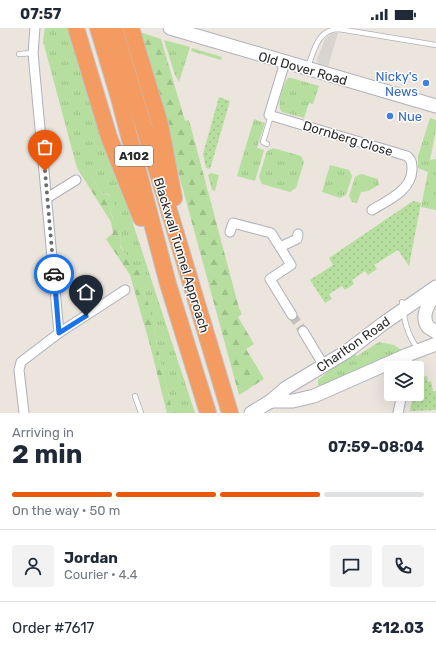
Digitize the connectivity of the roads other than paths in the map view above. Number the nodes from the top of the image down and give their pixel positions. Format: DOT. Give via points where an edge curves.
graph roads {
  1 [pos="35,28"];
  2 [pos="76,28"];
  3 [pos="98,28"];
  4 [pos="114,28"];
  5 [pos="131,28"];
  6 [pos="170,28"];
  7 [pos="436,45"];
  8 [pos="33,53"];
  9 [pos="19,54"];
  10 [pos="285,62"];
  11 [pos="307,69"];
  12 [pos="436,106"];
  13 [pos="271,115"];
  14 [pos="267,144"];
  15 [pos="76,180"];
  16 [pos="47,198"];
  17 [pos="372,210"];
  18 [pos="230,232"];
  19 [pos="298,234"];
  20 [pos="280,247"];
  21 [pos="189,278"];
  22 [pos="168,284"];
  23 [pos="436,287"];
  24 [pos="125,290"];
  25 [pos="436,296"];
  26 [pos="403,306"];
  27 [pos="292,315"];
  28 [pos="303,331"];
  29 [pos="436,332"];
  30 [pos="59,333"];
  31 [pos="436,344"];
  32 [pos="419,350"];
  33 [pos="408,361"];
  34 [pos="324,366"];
  35 [pos="384,370"];
  36 [pos="308,375"];
  37 [pos="135,396"];
  38 [pos="314,396"];
  39 [pos="271,401"];
  40 [pos="401,401"];
  41 [pos="24,413"];
  42 [pos="141,413"];
  43 [pos="208,413"];
  44 [pos="230,413"];
  45 [pos="252,413"];
  46 [pos="398,413"];
  1 -- 8 [label="street"];
  2 -- 22 [label="highway" via="109,137"];
  3 -- 22 [label="highway, A102"];
  4 -- 21 [label="highway, Blackwall Tunnel Approach / A102"];
  5 -- 21 [label="highway" via="160,124"];
  6 -- 10 [label="main road, Old Dover Road"];
  7 -- 11 [label="lane" via="331,29 325,32 316,44"];
  8 -- 9 [label="lane"];
  8 -- 16 [label="street"];
  10 -- 11 [label="main road, Old Dover Road"];
  10 -- 13 [label="street"];
  11 -- 12 [label="main road, Old Dover Road"];
  13 -- 14 [label="lane" via="263,142"];
  13 -- 17 [label="street, Dornberg Close" via="410,158 411,174 407,184"];
  15 -- 16 [label="street"];
  16 -- 30 [label="street"];
  18 -- 20 [label="street" via="233,223 271,233"];
  19 -- 20 [label="street" via="297,239"];
  20 -- 27 [label="street" via="291,265 270,279"];
  21 -- 44 [label="highway, Blackwall Tunnel Approach / A102"];
  22 -- 43 [label="highway, Blackwall Tunnel Approach / A102"];
  23 -- 26 [label="main road, Charlton Road"];
  24 -- 30 [label="street"];
  25 -- 29 [label="main road" via="427,308 425,317 428,327"];
  26 -- 32 [label="lane" via="408,332"];
  26 -- 34 [label="main road, Charlton Road" via="346,352"];
  28 -- 34 [label="street"];
  30 -- 41 [label="street" via="22,362 19,370"];
  31 -- 32 [label="main road, Charlton Road"];
  32 -- 33 [label="main road, Charlton Road"];
  34 -- 36 [label="main road, Charlton Road"];
  35 -- 38 [label="main road, Charlton Road"];
  36 -- 38 [label="main road" via="308,387"];
  36 -- 39 [label="main road, Charlton Road" via="286,388"];
  37 -- 42 [label="lane"];
  38 -- 39 [label="main road, Charlton Road" via="293,401"];
  39 -- 45 [label="main road, Charlton Road"];
  40 -- 46 [label="street"];
}
